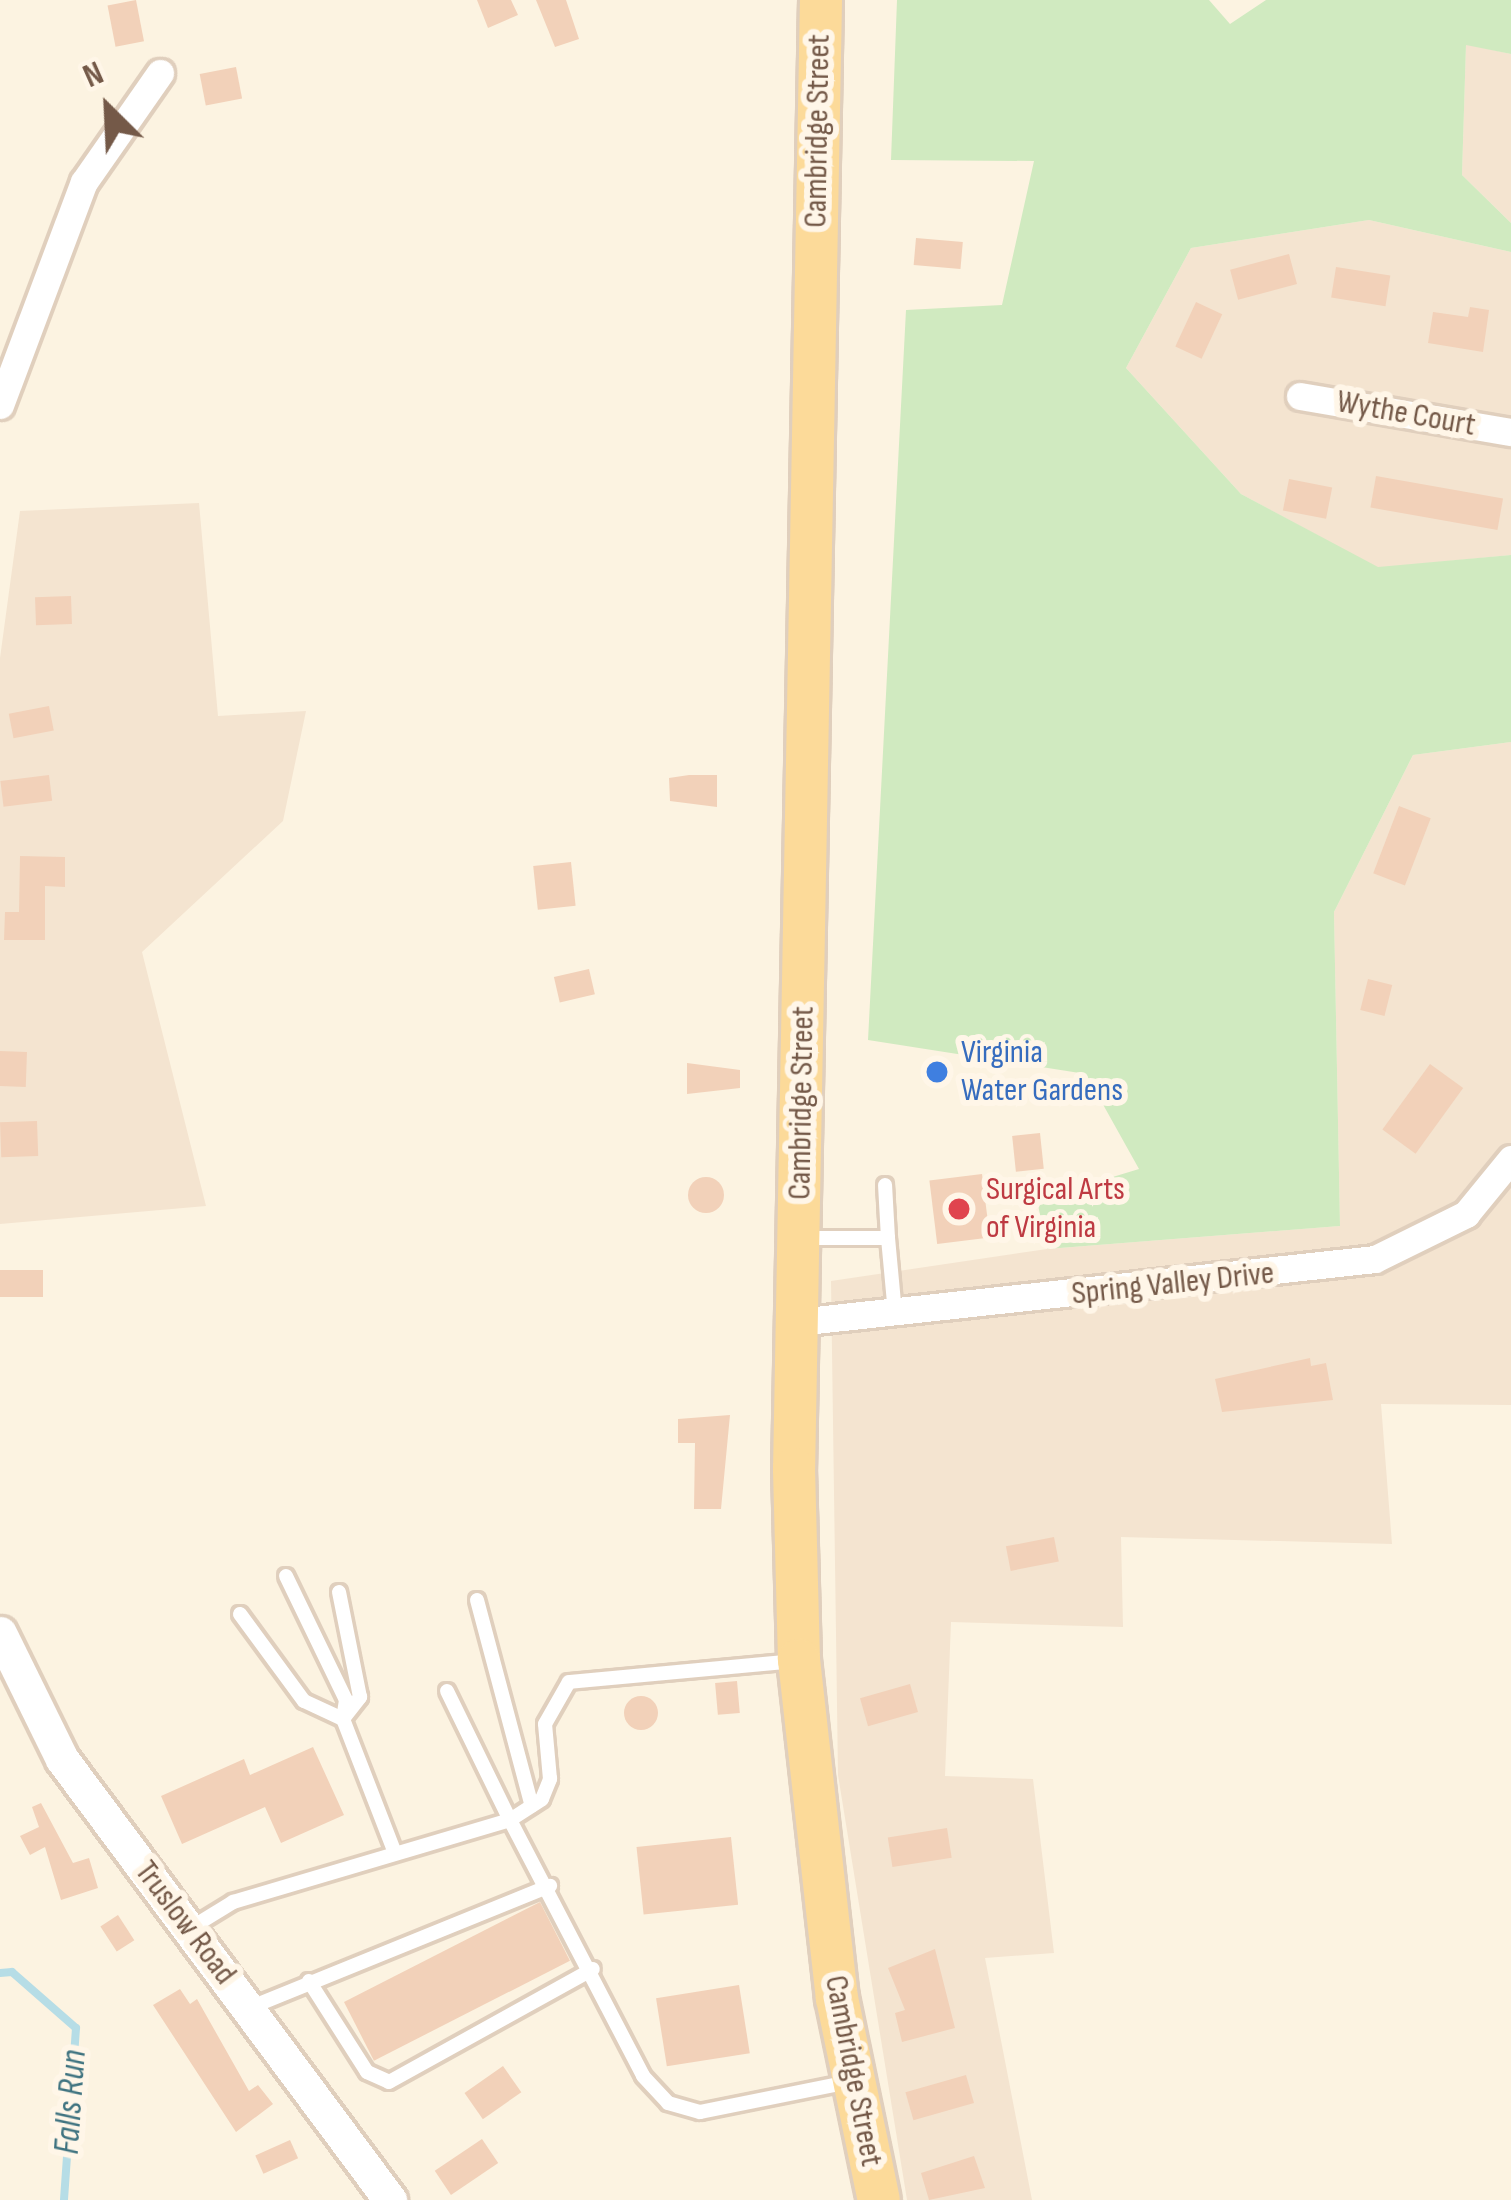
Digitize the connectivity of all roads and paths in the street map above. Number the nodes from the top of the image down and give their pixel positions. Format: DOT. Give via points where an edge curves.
graph roads {
  1 [pos="821,0"];
  2 [pos="160,73"];
  3 [pos="1300,396"];
  4 [pos="0,405"];
  5 [pos="1511,432"];
  6 [pos="1511,1159"];
  7 [pos="885,1185"];
  8 [pos="800,1238"];
  9 [pos="888,1238"];
  10 [pos="895,1312"];
  11 [pos="796,1322"];
  12 [pos="286,1576"];
  13 [pos="339,1592"];
  14 [pos="477,1600"];
  15 [pos="240,1614"];
  16 [pos="0,1634"];
  17 [pos="799,1660"];
  18 [pos="447,1691"];
  19 [pos="343,1719"];
  20 [pos="532,1806"];
  21 [pos="510,1820"];
  22 [pos="395,1853"];
  23 [pos="550,1886"];
  24 [pos="189,1929"];
  25 [pos="592,1970"];
  26 [pos="310,1982"];
  27 [pos="249,2008"];
  28 [pos="854,2080"];
  29 [pos="390,2200"];
  30 [pos="879,2200"];
  1 -- 8 [label="main road, Cambridge Street"];
  2 -- 4 [label="street" via="83,182"];
  3 -- 5 [label="street, Wythe Court"];
  6 -- 10 [label="street, Spring Valley Drive" via="1453,1224 1375,1259"];
  7 -- 9 [label="lane"];
  8 -- 9 [label="lane"];
  8 -- 11 [label="main road, Cambridge Street"];
  9 -- 10 [label="lane"];
  10 -- 11 [label="street, Spring Valley Drive"];
  11 -- 17 [label="main road, Cambridge Street"];
  12 -- 19 [label="lane" via="346,1700"];
  13 -- 19 [label="lane" via="360,1697"];
  14 -- 20 [label="lane"];
  15 -- 19 [label="lane" via="304,1701"];
  16 -- 24 [label="street, Truslow Road" via="62,1759"];
  17 -- 20 [label="lane" via="569,1682 550,1701 550,1779"];
  17 -- 28 [label="main road, Cambridge Street" via="814,1831"];
  18 -- 21 [label="lane"];
  19 -- 22 [label="lane"];
  20 -- 21 [label="lane"];
  21 -- 22 [label="lane"];
  21 -- 23 [label="lane"];
  22 -- 24 [label="lane" via="233,1902"];
  23 -- 25 [label="lane"];
  23 -- 26 [label="lane"];
  24 -- 27 [label="street, Truslow Road"];
  25 -- 26 [label="lane" via="388,2082 367,2072"];
  25 -- 28 [label="lane" via="643,2076 668,2103 700,2113"];
  26 -- 27 [label="lane"];
  27 -- 29 [label="street, Truslow Road"];
  28 -- 30 [label="main road, Cambridge Street"];
}
